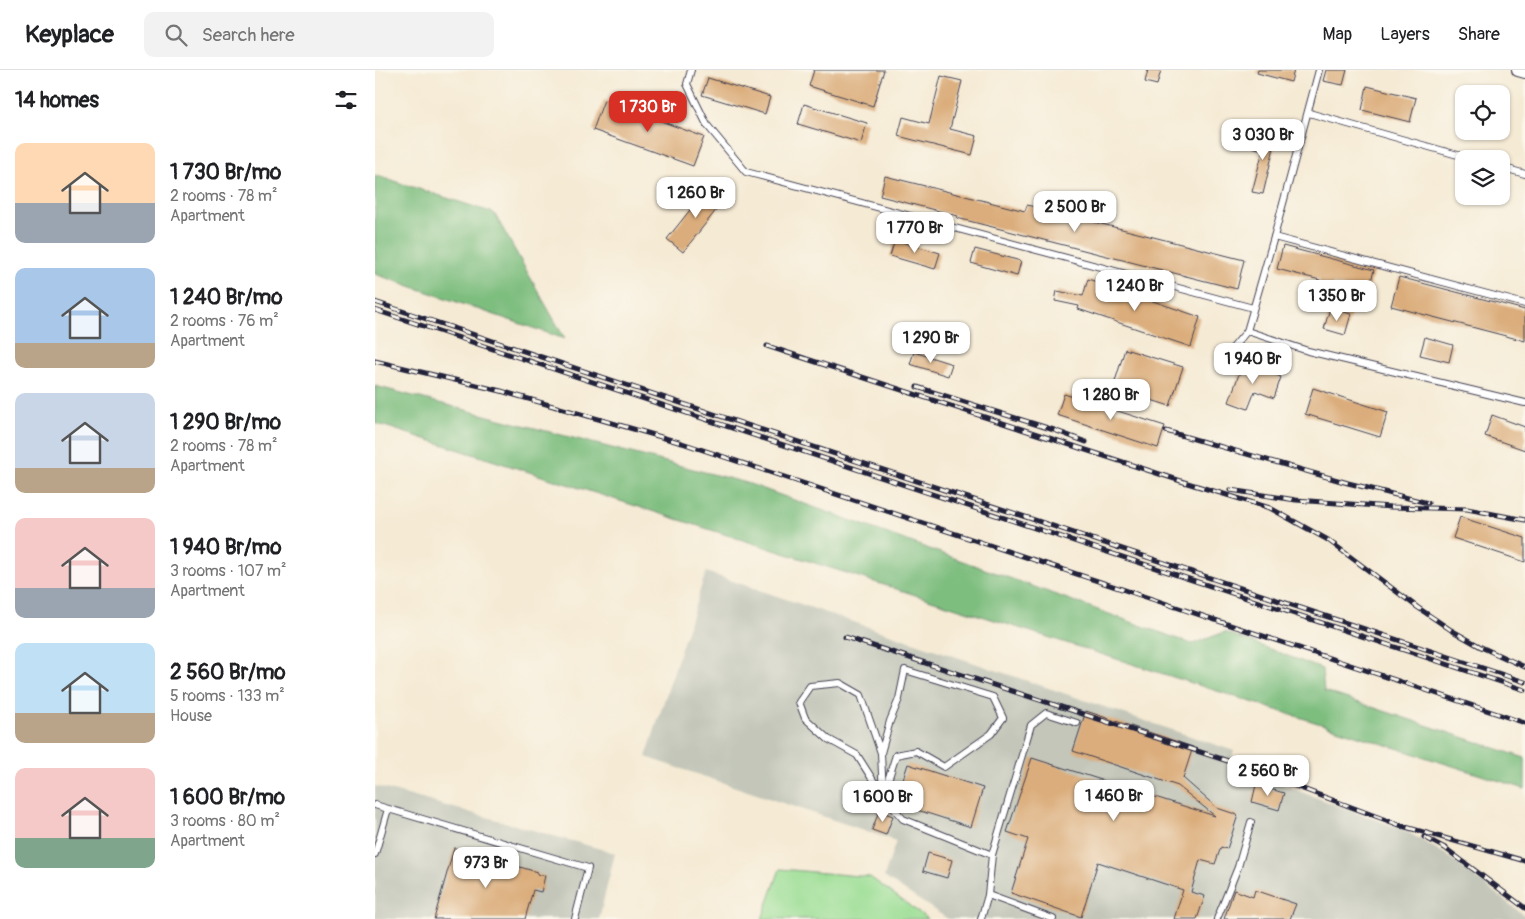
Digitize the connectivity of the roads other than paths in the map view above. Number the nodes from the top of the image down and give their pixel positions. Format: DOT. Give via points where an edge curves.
graph roads {
  1 [pos="691,70"];
  2 [pos="1319,70"];
  3 [pos="1518,70"];
  4 [pos="1525,72"];
  5 [pos="1309,112"];
  6 [pos="1455,154"];
  7 [pos="1510,170"];
  8 [pos="1525,174"];
  9 [pos="1275,237"];
  10 [pos="1525,304"];
  11 [pos="1253,308"];
  12 [pos="1247,331"];
  13 [pos="1231,350"];
  14 [pos="1525,404"];
  15 [pos="1077,723"];
  16 [pos="881,753"];
  17 [pos="883,796"];
  18 [pos="375,805"];
  19 [pos="388,809"];
  20 [pos="1251,822"];
  21 [pos="375,854"];
  22 [pos="992,854"];
  23 [pos="987,895"];
  24 [pos="575,919"];
  25 [pos="981,919"];
  26 [pos="1053,919"];
  27 [pos="1217,919"];
  1 -- 11 [label="lane" via="687,84 707,125 745,172"];
  2 -- 5 [label="lane"];
  3 -- 4 [label="street"];
  5 -- 6 [label="lane"];
  5 -- 9 [label="lane"];
  7 -- 8 [label="lane"];
  9 -- 10 [label="lane"];
  9 -- 11 [label="lane"];
  11 -- 12 [label="lane"];
  12 -- 13 [label="lane"];
  12 -- 14 [label="lane" via="1308,351"];
  15 -- 22 [label="lane" via="1046,713 1031,725"];
  16 -- 17 [label="lane"];
  16 -- 17 [label="lane" via="861,695 840,683 810,686 799,702 805,718 828,739 857,755"];
  16 -- 17 [label="lane" via="899,700 905,670 993,697 1003,718 991,734 944,767 916,751 896,755"];
  17 -- 22 [label="lane" via="903,820"];
  18 -- 19 [label="lane"];
  19 -- 21 [label="lane"];
  19 -- 24 [label="lane" via="588,868"];
  20 -- 27 [label="lane" via="1238,867"];
  22 -- 23 [label="lane"];
  23 -- 25 [label="lane"];
  23 -- 26 [label="lane"];
}
